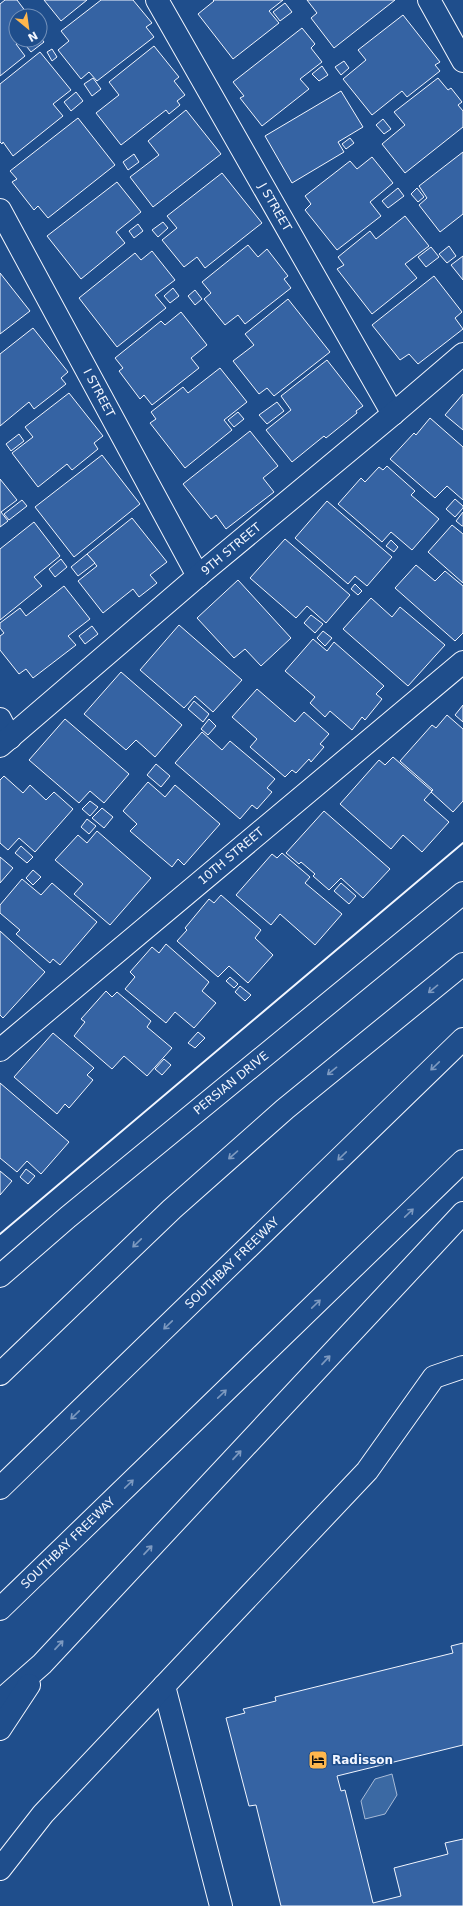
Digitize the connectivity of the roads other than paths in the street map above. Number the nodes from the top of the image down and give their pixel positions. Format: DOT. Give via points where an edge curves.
graph roads {
  1 [pos="157,0"];
  2 [pos="429,0"];
  3 [pos="463,61"];
  4 [pos="0,210"];
  5 [pos="463,354"];
  6 [pos="394,414"];
  7 [pos="198,576"];
  8 [pos="463,662"];
  9 [pos="3,734"];
  10 [pos="463,893"];
  11 [pos="463,964"];
  12 [pos="463,1039"];
  13 [pos="0,1050"];
  14 [pos="463,1161"];
  15 [pos="463,1213"];
  16 [pos="0,1276"];
  17 [pos="463,1367"];
  18 [pos="0,1374"];
  19 [pos="0,1488"];
  20 [pos="0,1609"];
  21 [pos="42,1664"];
  22 [pos="164,1686"];
  23 [pos="0,1700"];
  24 [pos="0,1729"];
  25 [pos="0,1868"];
  26 [pos="221,1906"];
  1 -- 6 [label="main road, J STREET"];
  2 -- 3 [label="main road"];
  4 -- 7 [label="main road, I STREET"];
  5 -- 6 [label="main road, 9TH STREET"];
  6 -- 7 [label="main road, 9TH STREET"];
  7 -- 9 [label="main road, 9TH STREET"];
  8 -- 13 [label="main road, 10TH STREET"];
  10 -- 16 [label="main road, PERSIAN DRIVE" via="80,1207"];
  11 -- 18 [label="main road, one-way" via="285,1109 172,1208"];
  12 -- 19 [label="main road, SOUTHBAY FREEWAY, one-way"];
  20 -- 14 [label="main road, SOUTHBAY FREEWAY, one-way"];
  21 -- 15 [label="main road, one-way"];
  17 -- 22 [label="main road" via="434,1377 367,1471"];
  21 -- 23 [label="main road"];
  21 -- 24 [label="main road"];
  22 -- 25 [label="main road" via="43,1814"];
  22 -- 26 [label="main road"];
}
